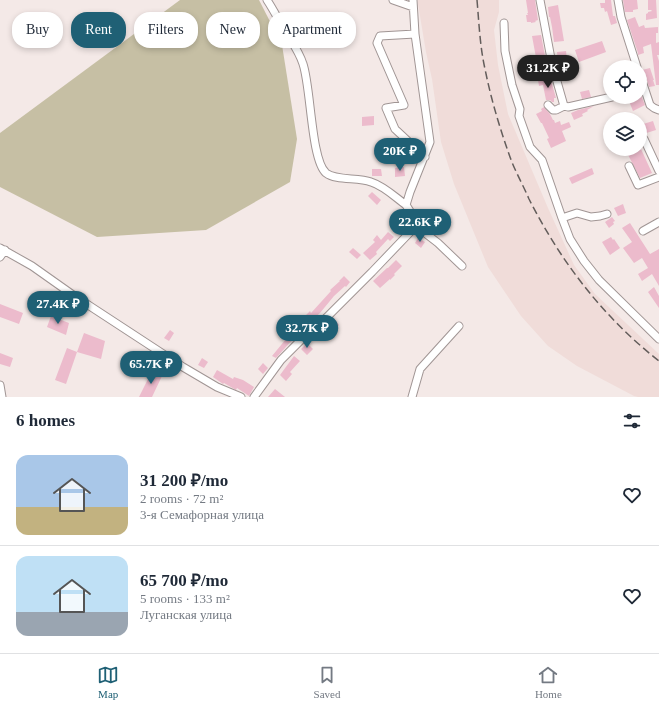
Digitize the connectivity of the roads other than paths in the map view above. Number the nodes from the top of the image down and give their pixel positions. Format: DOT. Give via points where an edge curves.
graph roads {
  1 [pos="267,0"];
  2 [pos="393,0"];
  3 [pos="540,0"];
  4 [pos="618,0"];
  5 [pos="413,3"];
  6 [pos="504,22"];
  7 [pos="415,34"];
  8 [pos="635,60"];
  9 [pos="647,96"];
  10 [pos="603,99"];
  11 [pos="548,105"];
  12 [pos="564,106"];
  13 [pos="659,110"];
  14 [pos="647,145"];
  15 [pos="425,157"];
  16 [pos="629,166"];
  17 [pos="659,171"];
  18 [pos="659,177"];
  19 [pos="406,205"];
  20 [pos="607,214"];
  21 [pos="562,218"];
  22 [pos="659,222"];
  23 [pos="416,226"];
  24 [pos="643,231"];
  25 [pos="2,249"];
  26 [pos="0,257"];
  27 [pos="462,266"];
  28 [pos="459,326"];
  29 [pos="659,339"];
  30 [pos="0,385"];
  31 [pos="2,397"];
  32 [pos="241,397"];
  33 [pos="254,397"];
  34 [pos="412,397"];
  1 -- 19 [label="street" via="298,50 303,64 317,152 325,172 332,178 355,179 380,186"];
  2 -- 5 [label="street"];
  3 -- 12 [label="street" via="552,64"];
  4 -- 8 [label="street"];
  5 -- 7 [label="street"];
  6 -- 21 [label="street" via="505,51 520,109 519,116 530,146 542,160"];
  7 -- 15 [label="street" via="430,142"];
  7 -- 15 [label="street" via="380,36 377,43 404,105 386,108 395,129"];
  9 -- 13 [label="street" via="650,105"];
  10 -- 12 [label="street"];
  11 -- 12 [label="street" via="553,110"];
  14 -- 17 [label="street"];
  15 -- 19 [label="street"];
  16 -- 18 [label="street" via="638,186"];
  19 -- 23 [label="street"];
  20 -- 21 [label="street" via="590,217 577,213"];
  21 -- 29 [label="street" via="570,239 599,280"];
  22 -- 24 [label="street"];
  23 -- 27 [label="street"];
  23 -- 33 [label="street" via="281,360"];
  25 -- 26 [label="street"];
  25 -- 32 [label="street" via="32,266 183,367 217,387"];
  28 -- 34 [label="street" via="420,369"];
  30 -- 31 [label="street"];
}
